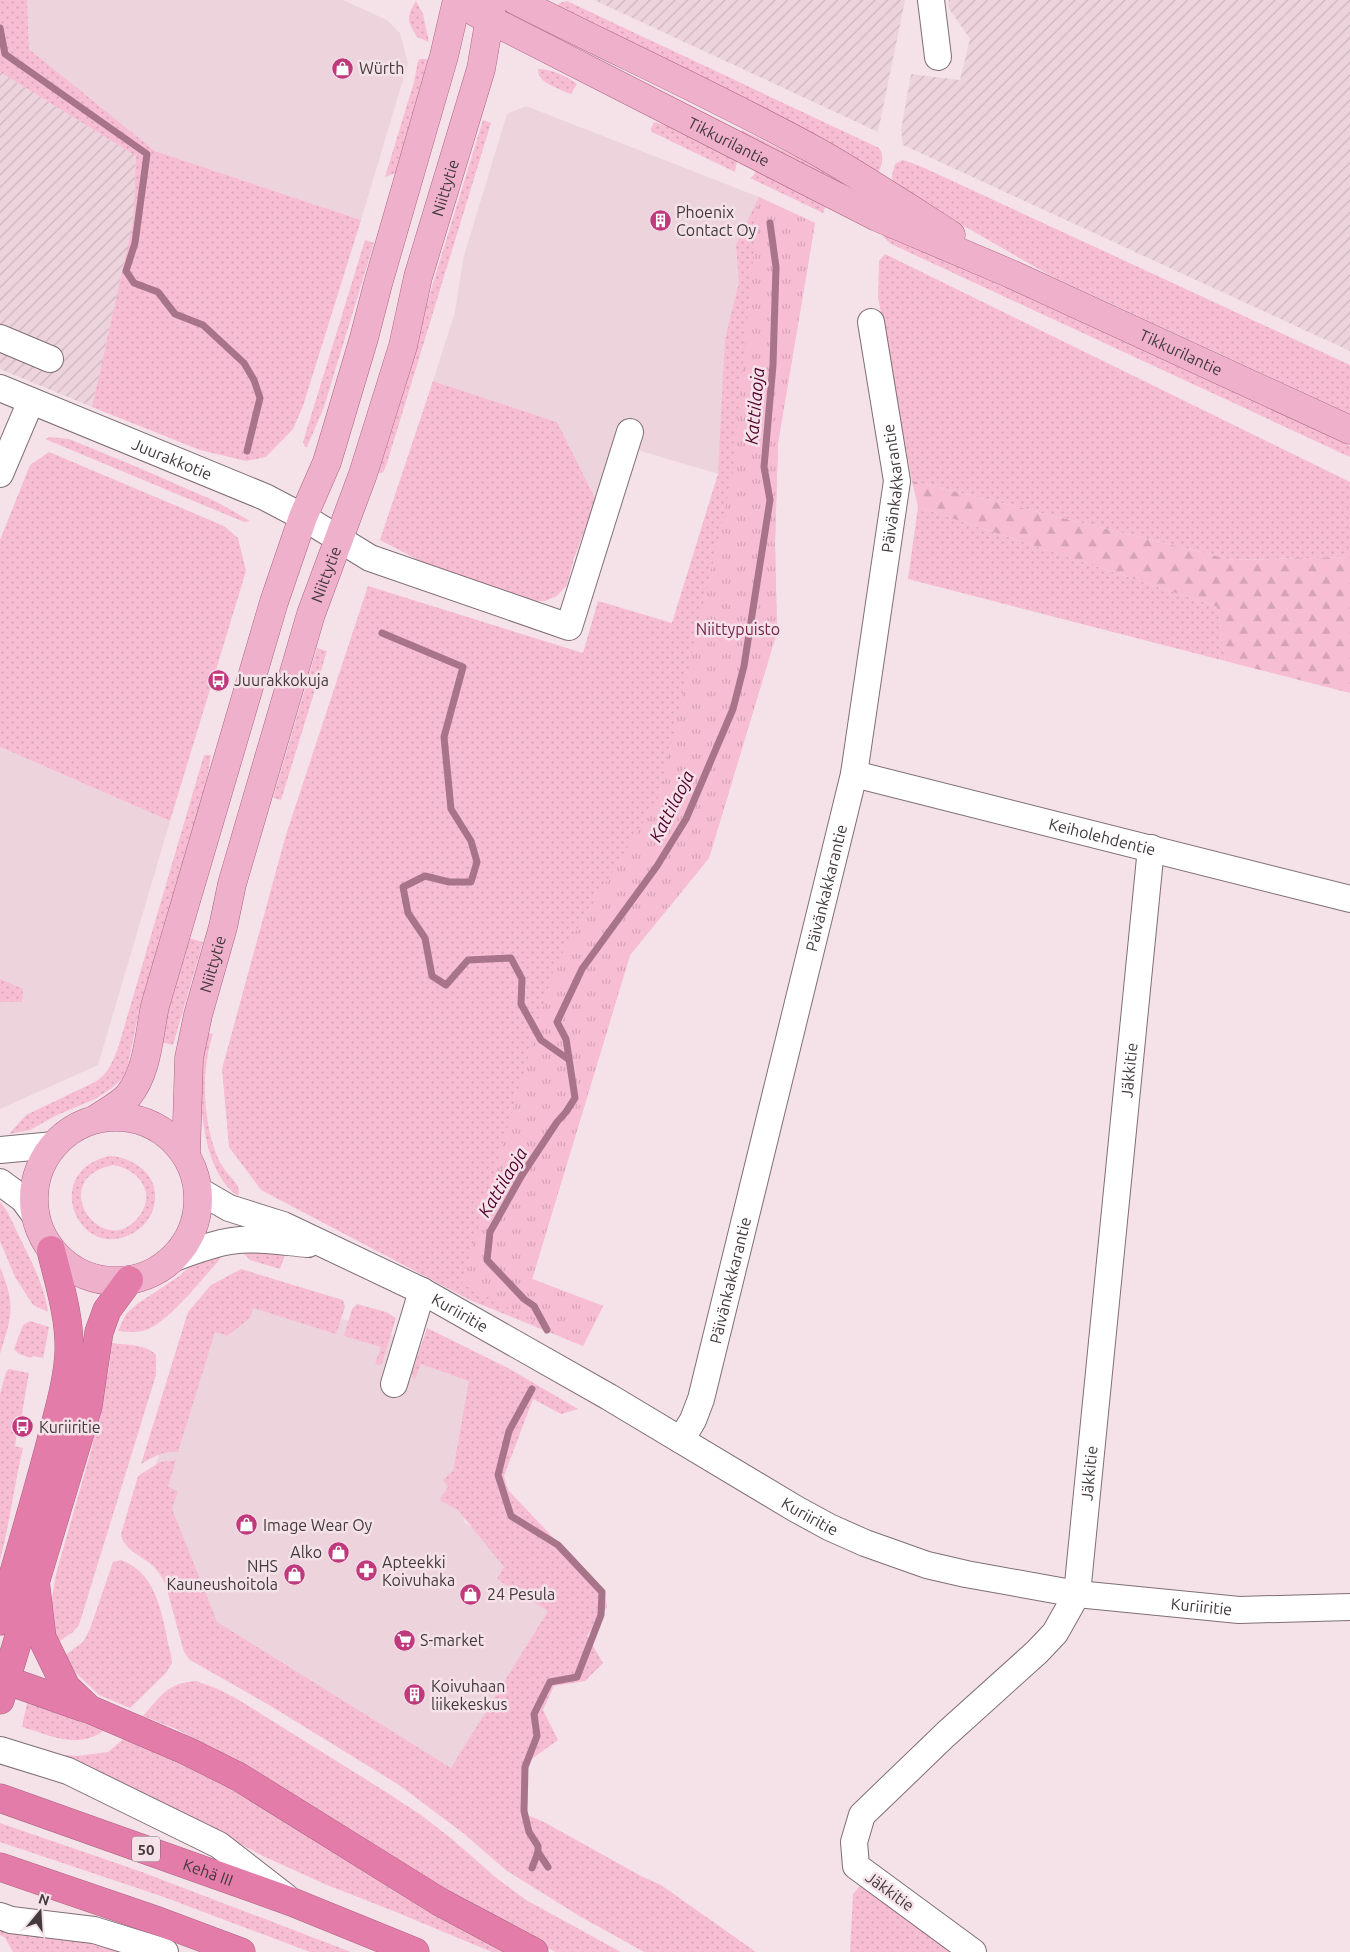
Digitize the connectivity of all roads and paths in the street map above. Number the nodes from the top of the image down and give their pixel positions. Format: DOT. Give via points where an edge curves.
graph roads {
  1 [pos="516,0"];
  2 [pos="931,0"];
  3 [pos="455,1"];
  4 [pos="491,10"];
  5 [pos="938,57"];
  6 [pos="1011,274"];
  7 [pos="871,322"];
  8 [pos="0,338"];
  9 [pos="50,358"];
  10 [pos="0,388"];
  11 [pos="31,401"];
  12 [pos="1350,430"];
  13 [pos="630,432"];
  14 [pos="0,474"];
  15 [pos="303,517"];
  16 [pos="338,540"];
  17 [pos="854,774"];
  18 [pos="1151,848"];
  19 [pos="1350,900"];
  20 [pos="96,1119"];
  21 [pos="54,1145"];
  22 [pos="0,1150"];
  23 [pos="186,1155"];
  24 [pos="0,1182"];
  25 [pos="198,1190"];
  26 [pos="35,1215"];
  27 [pos="328,1246"];
  28 [pos="51,1250"];
  29 [pos="172,1259"];
  30 [pos="129,1280"];
  31 [pos="422,1292"];
  32 [pos="394,1384"];
  33 [pos="682,1440"];
  34 [pos="16,1582"];
  35 [pos="1076,1594"];
  36 [pos="1350,1607"];
  37 [pos="0,1621"];
  38 [pos="2,1687"];
  39 [pos="88,1709"];
  40 [pos="0,1750"];
  41 [pos="0,1798"];
  42 [pos="0,1867"];
  43 [pos="292,1902"];
  44 [pos="0,1916"];
  45 [pos="165,1952"];
  46 [pos="241,1952"];
  47 [pos="415,1952"];
  48 [pos="534,1952"];
  49 [pos="973,1952"];
  1 -- 6 [label="main road, Tikkurilantie" via="816,151"];
  2 -- 5 [label="street"];
  3 -- 4 [label="main road, Tikkurilantie"];
  3 -- 15 [label="main road" via="444,56 364,338 327,462"];
  4 -- 6 [label="main road, Tikkurilantie" via="877,217"];
  4 -- 16 [label="main road, Niittytie" via="479,75 418,277 403,346 363,474"];
  6 -- 12 [label="main road, Tikkurilantie"];
  7 -- 17 [label="street, Päivänkakkarantie" via="896,480"];
  8 -- 9 [label="street"];
  10 -- 11 [label="street, Juurakkotie"];
  11 -- 14 [label="street"];
  11 -- 15 [label="street, Juurakkotie" via="250,490"];
  13 -- 16 [label="street, Juurakkotie" via="569,627 370,558"];
  15 -- 16 [label="street, Juurakkotie"];
  15 -- 20 [label="main road" via="274,602 158,996 144,1062 137,1082 127,1096"];
  16 -- 23 [label="main road, Niittytie" via="308,623 232,884 198,1015 189,1058"];
  17 -- 18 [label="street, Keiholehdentie"];
  17 -- 33 [label="street, Päivänkakkarantie" via="701,1399"];
  18 -- 19 [label="street, Keiholehdentie"];
  18 -- 35 [label="street, Jäkkitie"];
  20 -- 21 [label="main road" via="72,1129"];
  20 -- 23 [label="main road" via="125,1117 147,1123 177,1143"];
  21 -- 22 [label="street"];
  21 -- 26 [label="main road" via="40,1168 34,1191"];
  23 -- 25 [label="main road"];
  24 -- 26 [label="street" via="23,1199"];
  25 -- 27 [label="street, Kuriiritie" via="229,1208 283,1225"];
  25 -- 29 [label="main road" via="195,1222 188,1239"];
  26 -- 28 [label="main road" via="40,1232"];
  27 -- 29 [label="street, Kuriiritie" via="232,1240"];
  27 -- 31 [label="street, Kuriiritie"];
  28 -- 30 [label="main road" via="69,1267 85,1276"];
  28 -- 34 [label="highway" via="62,1293 69,1351 64,1388"];
  29 -- 30 [label="main road" via="154,1272"];
  30 -- 34 [label="highway" via="107,1310 99,1332 88,1406"];
  31 -- 32 [label="street"];
  31 -- 33 [label="street, Kuriiritie"];
  33 -- 35 [label="street, Kuriiritie" via="796,1510 865,1543 927,1565"];
  34 -- 37 [label="highway"];
  34 -- 38 [label="highway"];
  34 -- 39 [label="highway" via="66,1687"];
  35 -- 36 [label="street, Kuriiritie" via="1239,1610"];
  35 -- 49 [label="street, Jäkkitie" via="1055,1633 1037,1652 862,1815 854,1842 856,1866"];
  38 -- 39 [label="highway"];
  39 -- 48 [label="highway" via="239,1777 440,1902"];
  40 -- 43 [label="street" via="68,1771 218,1845"];
  41 -- 43 [label="highway, Kehä III / 50"];
  42 -- 46 [label="highway"];
  43 -- 47 [label="highway, Kehä III / 50"];
  44 -- 45 [label="street" via="94,1930"];
}
